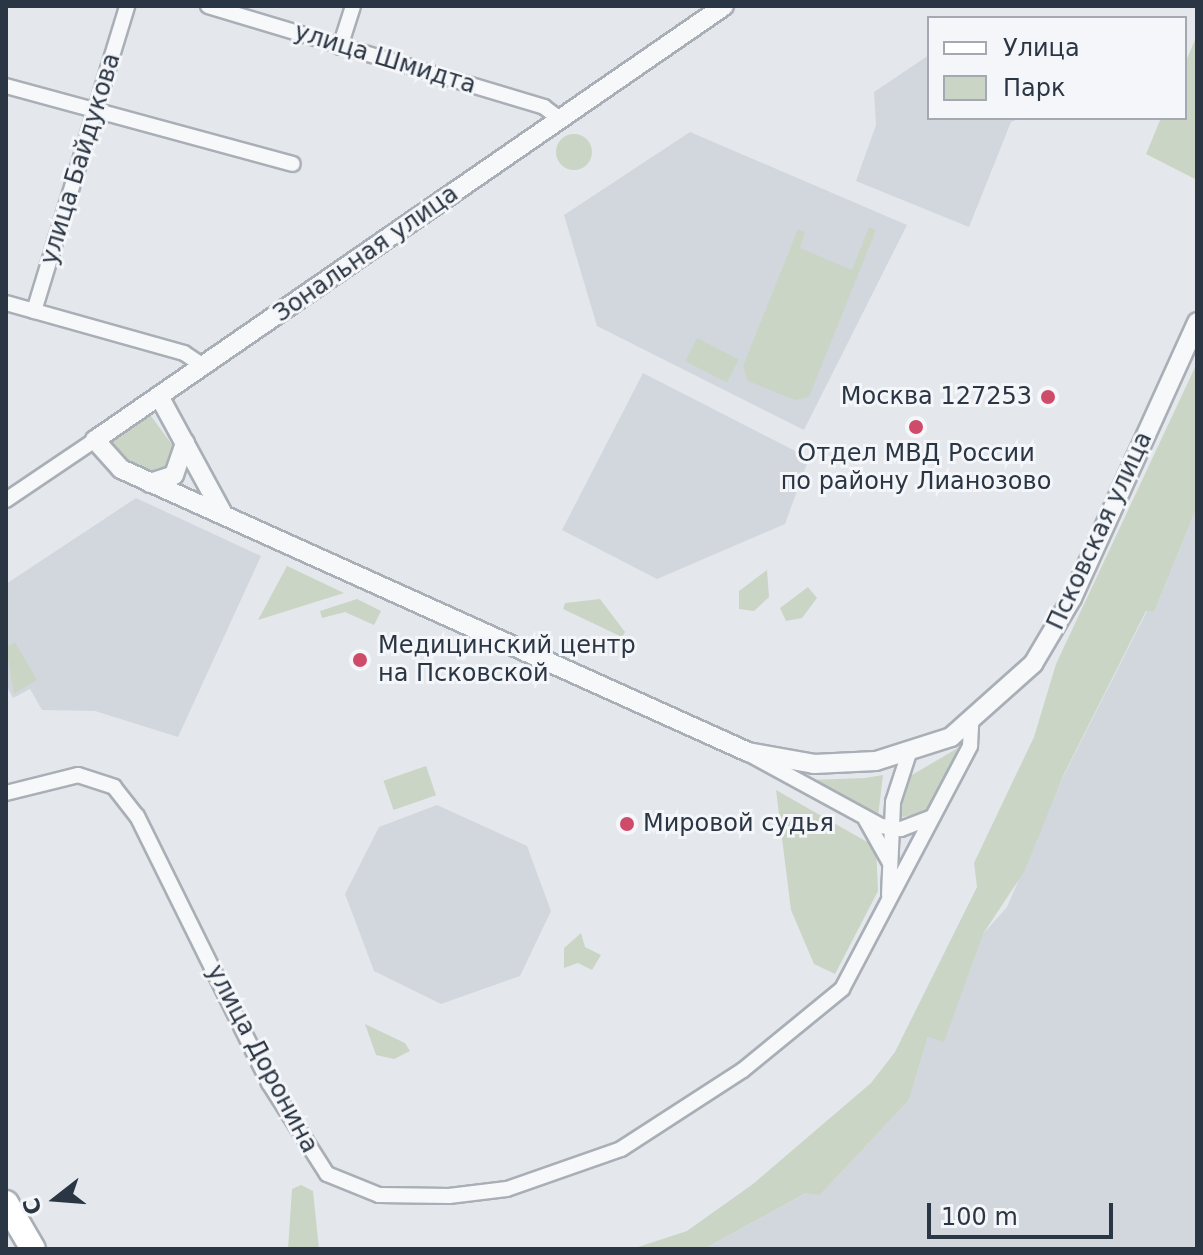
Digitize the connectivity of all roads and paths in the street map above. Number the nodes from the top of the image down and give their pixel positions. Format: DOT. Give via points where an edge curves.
graph roads {
  1 [pos="127,6"];
  2 [pos="208,6"];
  3 [pos="353,6"];
  4 [pos="724,6"];
  5 [pos="340,47"];
  6 [pos="6,86"];
  7 [pos="97,114"];
  8 [pos="560,119"];
  9 [pos="293,164"];
  10 [pos="6,303"];
  11 [pos="34,311"];
  12 [pos="1197,322"];
  13 [pos="203,366"];
  14 [pos="159,396"];
  15 [pos="95,440"];
  16 [pos="185,443"];
  17 [pos="150,483"];
  18 [pos="6,500"];
  19 [pos="222,512"];
  20 [pos="971,724"];
  21 [pos="748,752"];
  22 [pos="908,756"];
  23 [pos="6,793"];
  24 [pos="932,817"];
  25 [pos="866,820"];
  26 [pos="892,828"];
  27 [pos="891,870"];
  28 [pos="885,911"];
  29 [pos="6,1203"];
  30 [pos="33,1249"];
  1 -- 7 [label="street, улица Байдукова"];
  2 -- 5 [label="street, улица Шмидта"];
  3 -- 5 [label="street"];
  4 -- 8 [label="street, Зональная улица"];
  5 -- 8 [label="street, улица Шмидта" via="544,107"];
  6 -- 7 [label="street"];
  7 -- 9 [label="street"];
  7 -- 11 [label="street, улица Байдукова"];
  8 -- 13 [label="street, Зональная улица"];
  10 -- 11 [label="street"];
  11 -- 13 [label="street" via="184,353"];
  12 -- 20 [label="street, Псковская улица" via="1048,642 1018,684"];
  13 -- 14 [label="street, Зональная улица"];
  14 -- 15 [label="street, Зональная улица"];
  14 -- 16 [label="street"];
  15 -- 17 [label="street, Псковская улица" via="112,463"];
  15 -- 18 [label="street, Зональная улица"];
  16 -- 17 [label="street" via="174,475"];
  16 -- 19 [label="street"];
  17 -- 19 [label="street, Псковская улица"];
  19 -- 21 [label="street, Псковская улица"];
  20 -- 22 [label="street, Псковская улица"];
  20 -- 24 [label="street" via="970,746"];
  21 -- 22 [label="street, Псковская улица" via="814,764"];
  21 -- 25 [label="street"];
  22 -- 26 [label="street"];
  23 -- 28 [label="street, улица Доронина" via="78,775 114,787 137,816 309,1152 327,1174 363,1191 486,1193 599,1159 743,1070 842,989"];
  24 -- 26 [label="street"];
  24 -- 28 [label="street"];
  25 -- 26 [label="street"];
  25 -- 27 [label="street"];
  26 -- 27 [label="street"];
  27 -- 28 [label="street"];
  29 -- 30 [label="main road"];
}
